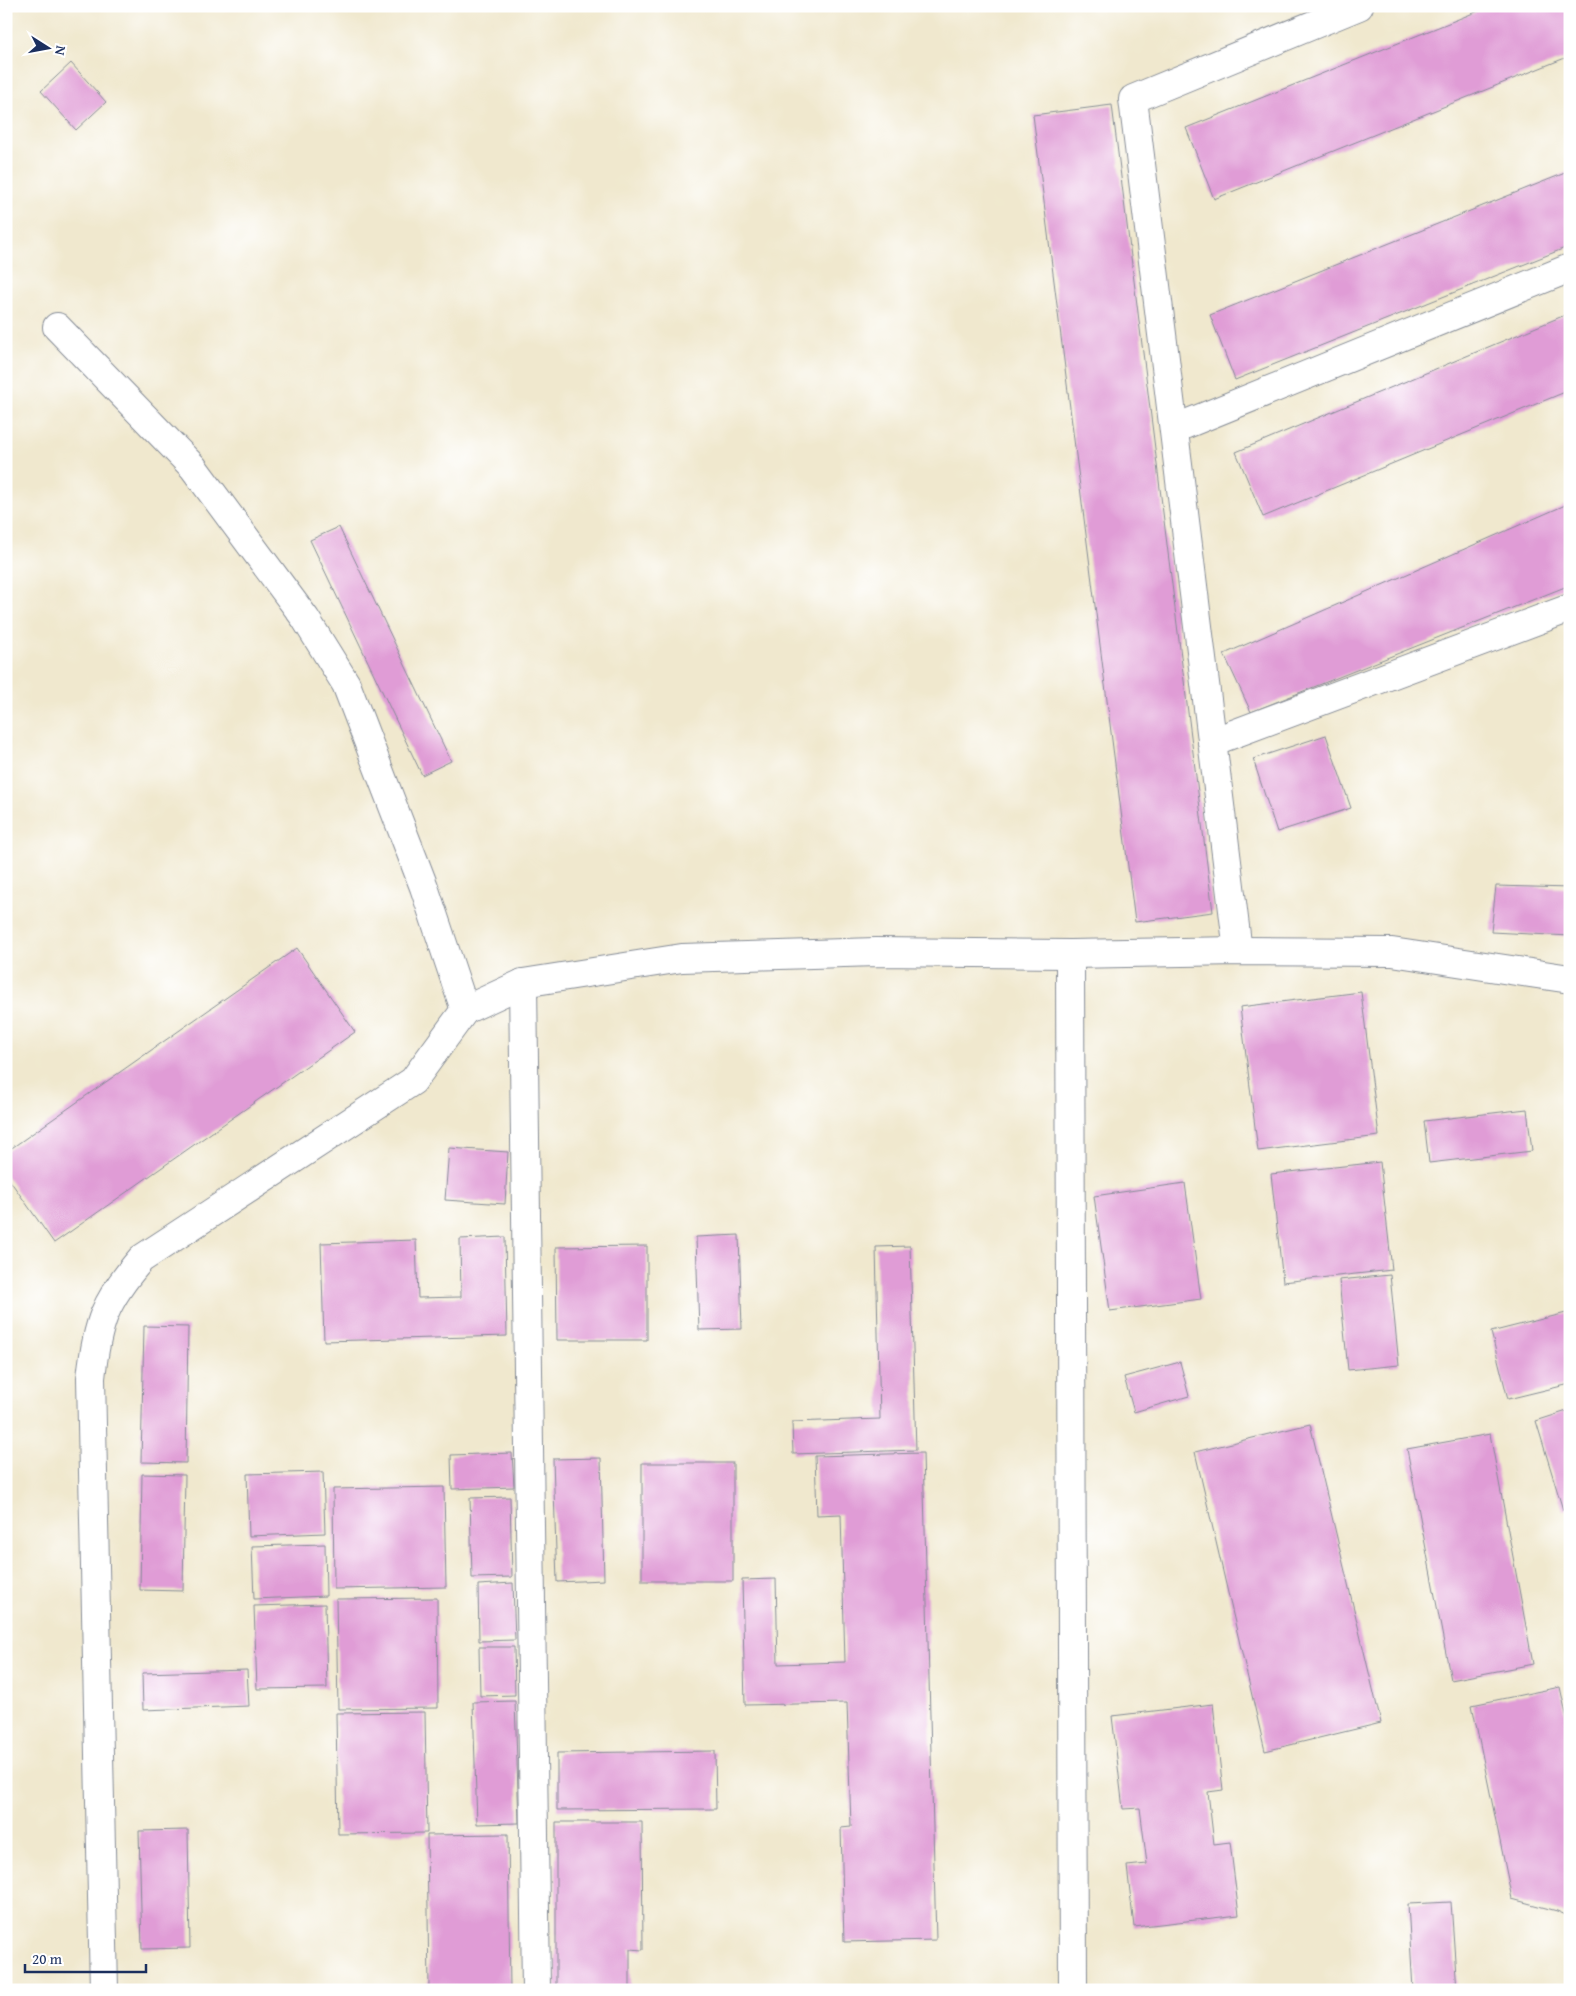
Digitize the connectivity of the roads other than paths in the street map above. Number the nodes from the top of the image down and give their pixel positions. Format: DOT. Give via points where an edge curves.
graph roads {
  1 [pos="1360,6"];
  2 [pos="1570,268"];
  3 [pos="57,326"];
  4 [pos="1174,429"];
  5 [pos="1570,608"];
  6 [pos="1212,742"];
  7 [pos="1238,952"];
  8 [pos="1070,954"];
  9 [pos="1570,978"];
  10 [pos="523,983"];
  11 [pos="465,1010"];
  12 [pos="104,1990"];
  13 [pos="536,1990"];
  14 [pos="1073,1990"];
  1 -- 4 [label="street" via="1133,99"];
  2 -- 4 [label="street"];
  3 -- 11 [label="street" via="193,466 304,618 346,684 424,887"];
  4 -- 6 [label="street"];
  5 -- 6 [label="street"];
  6 -- 7 [label="street"];
  7 -- 8 [label="street"];
  7 -- 9 [label="street" via="1392,952"];
  8 -- 10 [label="street" via="876,952 682,958"];
  8 -- 14 [label="street"];
  10 -- 11 [label="street"];
  10 -- 13 [label="street"];
  11 -- 12 [label="street" via="413,1080 141,1259 120,1284 103,1315 91,1378"];
}
